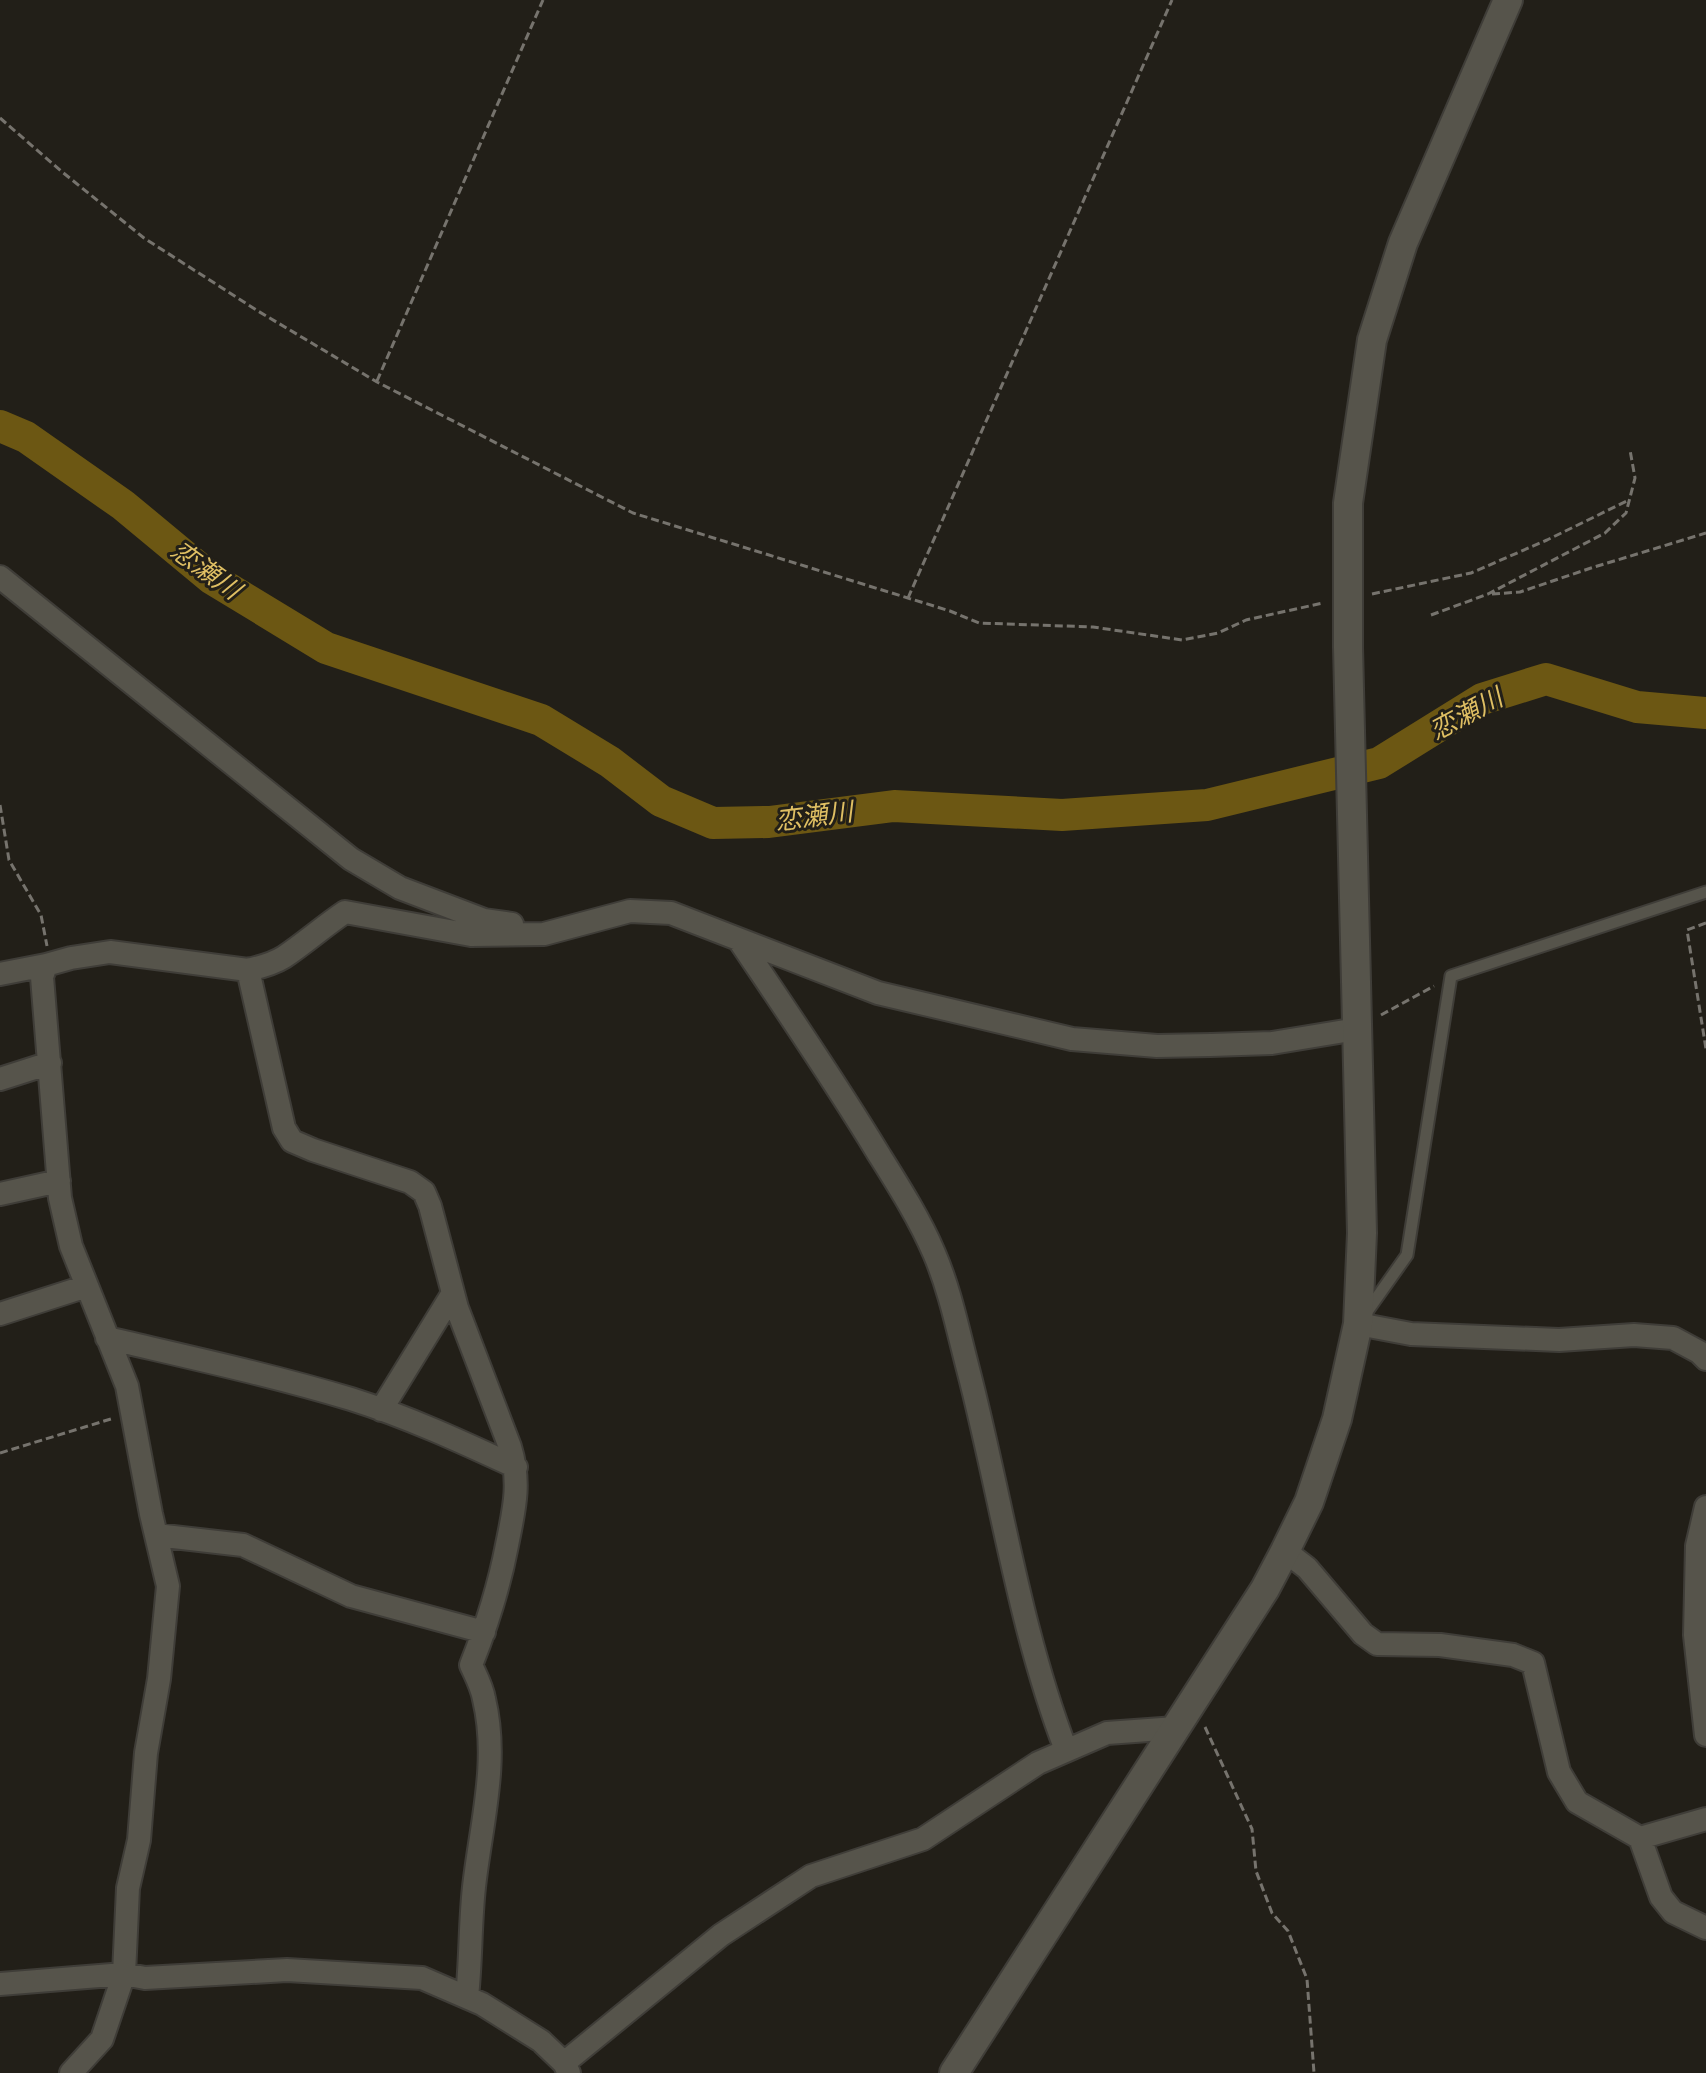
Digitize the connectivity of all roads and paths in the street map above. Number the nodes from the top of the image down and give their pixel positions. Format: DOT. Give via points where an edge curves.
graph roads {
  1 [pos="543,0"];
  2 [pos="1172,0"];
  3 [pos="1508,0"];
  4 [pos="0,118"];
  5 [pos="377,382"];
  6 [pos="1630,450"];
  7 [pos="1629,500"];
  8 [pos="1706,533"];
  9 [pos="0,577"];
  10 [pos="1488,594"];
  11 [pos="1369,595"];
  12 [pos="908,598"];
  13 [pos="1327,602"];
  14 [pos="1431,615"];
  15 [pos="0,805"];
  16 [pos="1706,892"];
  17 [pos="1706,923"];
  18 [pos="544,934"];
  19 [pos="739,940"];
  20 [pos="46,965"];
  21 [pos="248,970"];
  22 [pos="0,974"];
  23 [pos="1451,976"];
  24 [pos="1357,1029"];
  25 [pos="1706,1049"];
  26 [pos="50,1063"];
  27 [pos="0,1079"];
  28 [pos="59,1181"];
  29 [pos="0,1194"];
  30 [pos="87,1286"];
  31 [pos="453,1293"];
  32 [pos="0,1314"];
  33 [pos="1358,1324"];
  34 [pos="107,1338"];
  35 [pos="1706,1359"];
  36 [pos="381,1410"];
  37 [pos="118,1417"];
  38 [pos="0,1453"];
  39 [pos="516,1467"];
  40 [pos="1706,1507"];
  41 [pos="156,1535"];
  42 [pos="1285,1551"];
  43 [pos="484,1632"];
  44 [pos="1193,1701"];
  45 [pos="1176,1728"];
  46 [pos="1706,1735"];
  47 [pos="1066,1750"];
  48 [pos="1706,1819"];
  49 [pos="1640,1838"];
  50 [pos="1706,1928"];
  51 [pos="124,1974"];
  52 [pos="0,1984"];
  53 [pos="467,1997"];
  54 [pos="566,2068"];
  55 [pos="71,2073"];
  56 [pos="954,2073"];
  57 [pos="1314,2073"];
  1 -- 5 [label="path"];
  2 -- 12 [label="path"];
  3 -- 24 [label="street" via="1403,243 1372,340 1348,503"];
  4 -- 5 [label="path" via="144,238"];
  5 -- 12 [label="path" via="633,513"];
  6 -- 7 [label="path" via="1635,478"];
  7 -- 10 [label="path" via="1626,513 1605,533"];
  7 -- 11 [label="path" via="1471,573"];
  8 -- 10 [label="path" via="1520,592"];
  9 -- 18 [label="street" via="351,859 400,888 484,920"];
  10 -- 14 [label="path"];
  12 -- 13 [label="path" via="979,623 1093,627 1182,640"];
  15 -- 20 [label="path" via="9,860 41,915"];
  16 -- 23 [label="lane"];
  17 -- 25 [label="path" via="1687,930"];
  18 -- 19 [label="street" via="644,911 671,913"];
  18 -- 21 [label="street" via="471,935 345,912 284,958"];
  19 -- 24 [label="street" via="878,993 1072,1039 1157,1046 1272,1043"];
  19 -- 47 [label="street" via="844,1096 913,1209 934,1254 975,1396 1024,1612"];
  20 -- 21 [label="street" via="110,952"];
  20 -- 22 [label="street"];
  20 -- 26 [label="street" via="42,977"];
  21 -- 31 [label="street" via="284,1128 292,1141 410,1182 424,1192"];
  23 -- 24 [label="path"];
  23 -- 33 [label="lane" via="1407,1255"];
  24 -- 33 [label="street" via="1362,1233"];
  26 -- 27 [label="street"];
  26 -- 28 [label="street"];
  28 -- 29 [label="street"];
  28 -- 30 [label="street" via="67,1233"];
  30 -- 32 [label="street"];
  30 -- 34 [label="street"];
  31 -- 36 [label="street"];
  31 -- 39 [label="street"];
  33 -- 35 [label="street" via="1411,1334 1673,1338"];
  33 -- 42 [label="street" via="1337,1419 1309,1502"];
  34 -- 36 [label="street" via="260,1374"];
  34 -- 41 [label="street" via="127,1386"];
  36 -- 39 [label="street"];
  37 -- 38 [label="path"];
  39 -- 43 [label="street" via="515,1507"];
  40 -- 46 [label="street" via="1697,1546 1695,1635"];
  41 -- 43 [label="street" via="243,1545 351,1596"];
  41 -- 51 [label="street" via="168,1586 139,1840 128,1888"];
  42 -- 44 [label="street"];
  42 -- 49 [label="street" via="1377,1644 1440,1645 1513,1655 1533,1663 1559,1772 1577,1802"];
  43 -- 53 [label="street" via="471,1665 487,1711 490,1769 474,1887"];
  44 -- 45 [label="street"];
  44 -- 57 [label="path" via="1252,1829 1256,1871 1272,1913 1288,1931 1307,1979"];
  45 -- 47 [label="street" via="1107,1733"];
  45 -- 56 [label="street"];
  47 -- 54 [label="street" via="923,1839 811,1876 721,1935"];
  48 -- 49 [label="street"];
  49 -- 50 [label="street" via="1661,1897 1673,1912"];
  51 -- 52 [label="street"];
  51 -- 53 [label="street" via="145,1978 287,1970 422,1978"];
  51 -- 55 [label="street" via="102,2039"];
  53 -- 54 [label="street" via="541,2041"];
}
